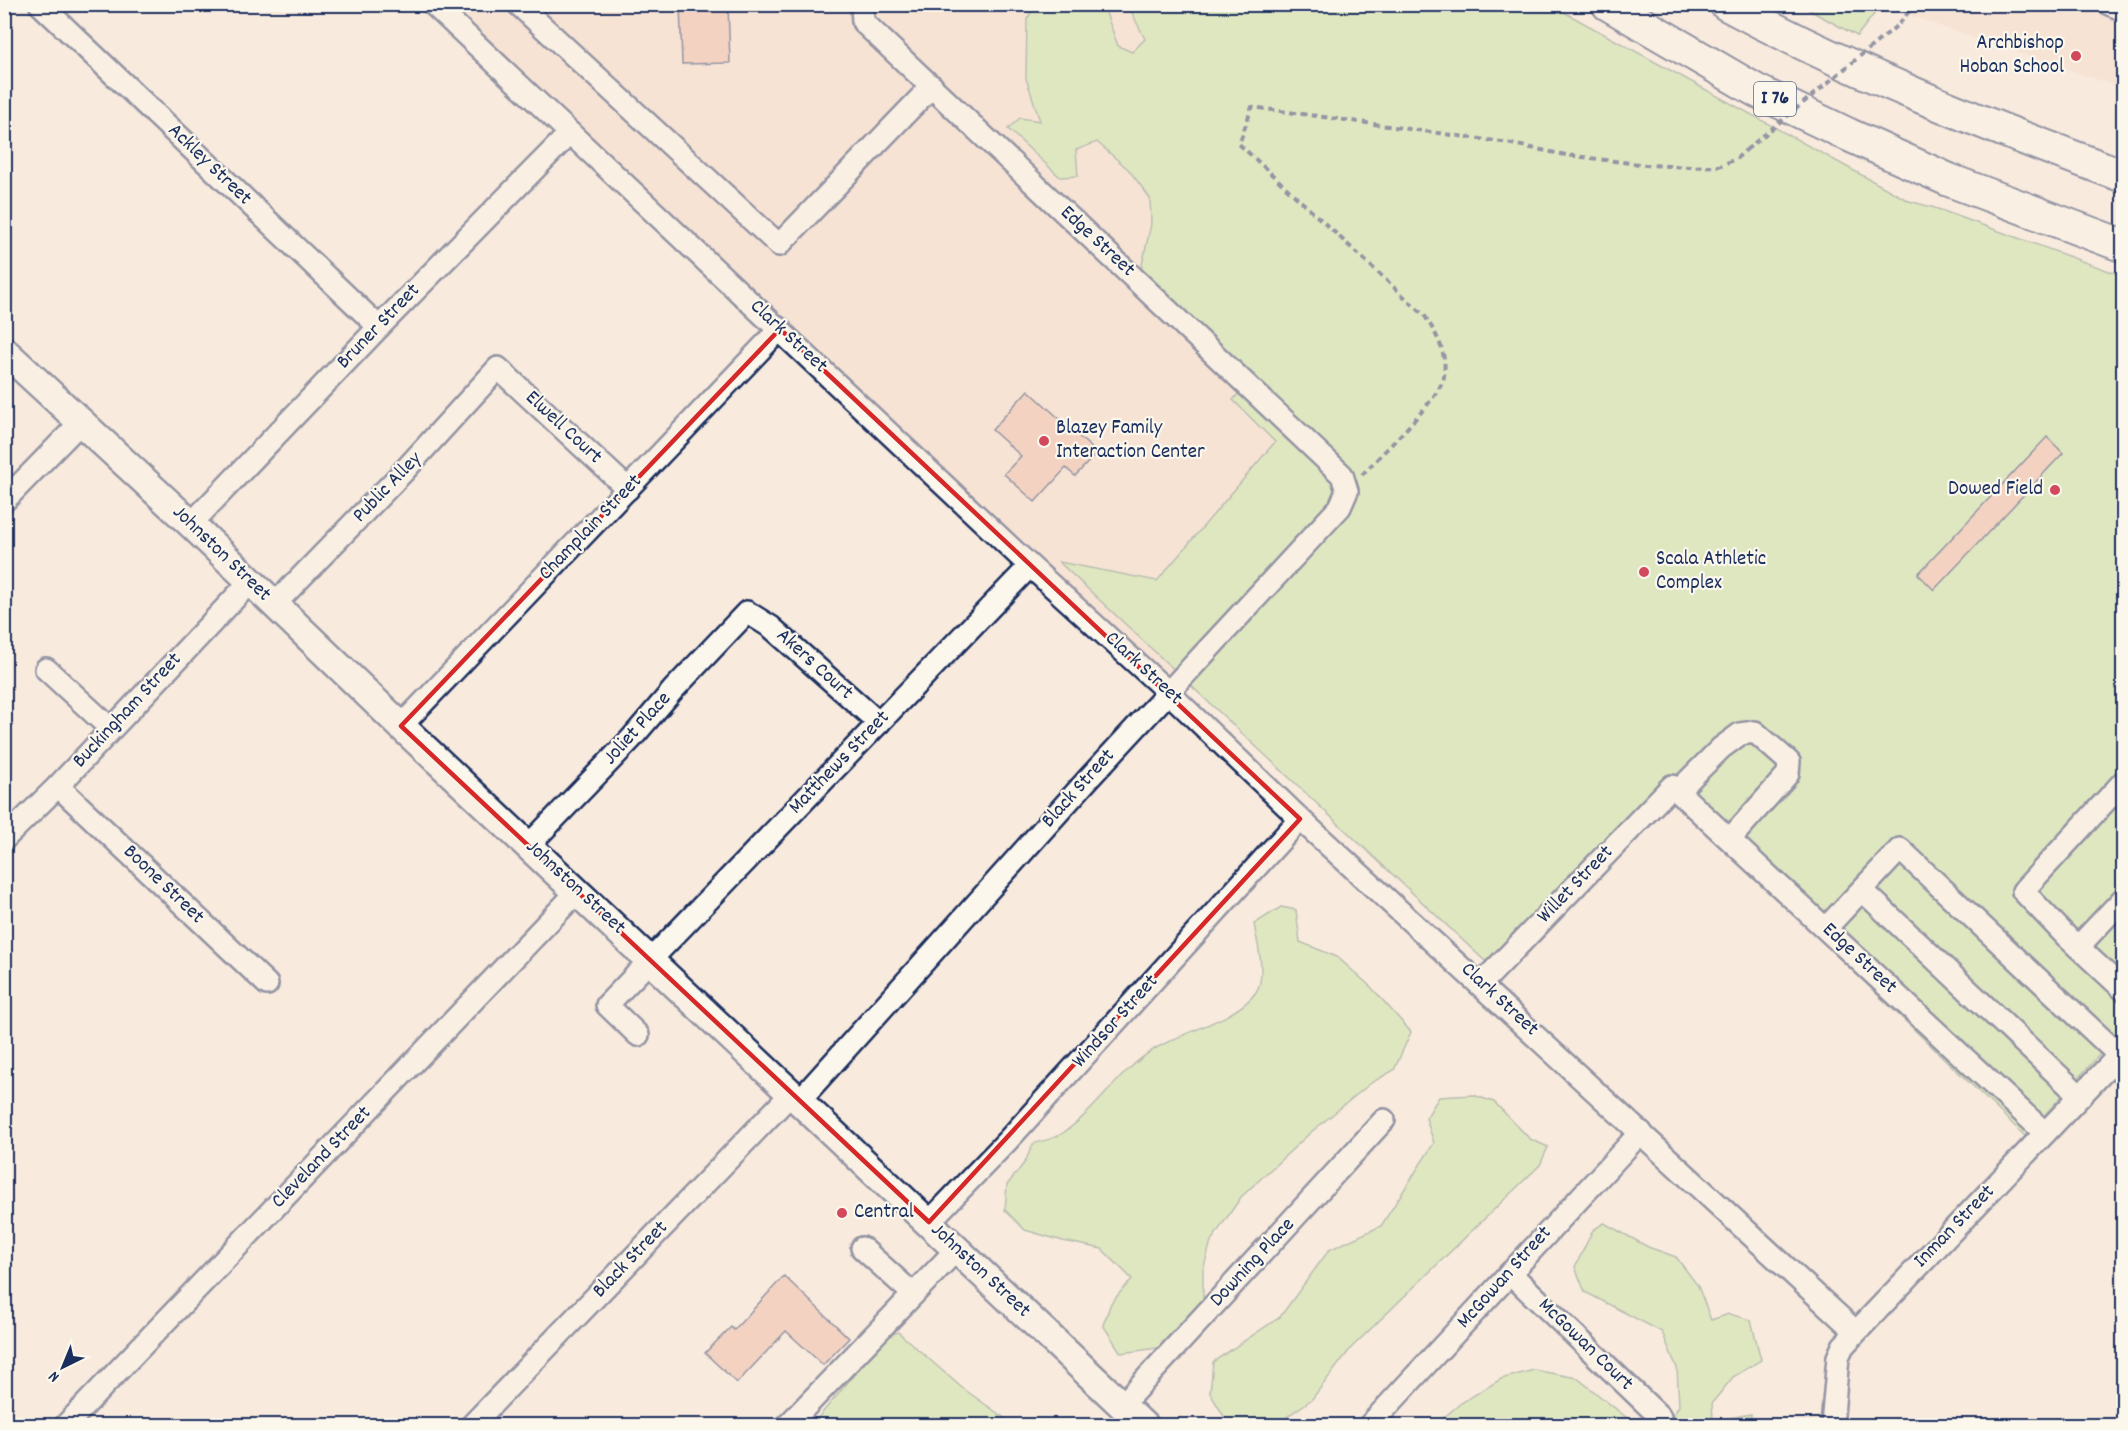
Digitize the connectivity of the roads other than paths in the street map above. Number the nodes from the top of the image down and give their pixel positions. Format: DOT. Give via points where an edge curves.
graph roads {
  1 [pos="40,4"];
  2 [pos="433,4"];
  3 [pos="518,4"];
  4 [pos="862,4"];
  5 [pos="1608,4"];
  6 [pos="1725,4"];
  7 [pos="2109,4"];
  8 [pos="2122,4"];
  9 [pos="932,86"];
  10 [pos="570,133"];
  11 [pos="2124,176"];
  12 [pos="2124,246"];
  13 [pos="378,327"];
  14 [pos="780,329"];
  15 [pos="4,351"];
  16 [pos="498,368"];
  17 [pos="81,422"];
  18 [pos="1345,483"];
  19 [pos="628,489"];
  20 [pos="4,501"];
  21 [pos="191,524"];
  22 [pos="1030,566"];
  23 [pos="250,582"];
  24 [pos="274,605"];
  25 [pos="747,612"];
  26 [pos="46,669"];
  27 [pos="1168,692"];
  28 [pos="879,723"];
  29 [pos="401,726"];
  30 [pos="111,729"];
  31 [pos="2124,781"];
  32 [pos="58,786"];
  33 [pos="1675,788"];
  34 [pos="1300,819"];
  35 [pos="1730,838"];
  36 [pos="4,839"];
  37 [pos="529,845"];
  38 [pos="1862,890"];
  39 [pos="578,891"];
  40 [pos="2124,898"];
  41 [pos="1826,928"];
  42 [pos="2078,947"];
  43 [pos="650,959"];
  44 [pos="267,984"];
  45 [pos="1481,984"];
  46 [pos="2124,990"];
  47 [pos="638,1035"];
  48 [pos="2121,1052"];
  49 [pos="2080,1096"];
  50 [pos="795,1097"];
  51 [pos="1384,1120"];
  52 [pos="1641,1132"];
  53 [pos="2045,1133"];
  54 [pos="929,1222"];
  55 [pos="862,1248"];
  56 [pos="957,1249"];
  57 [pos="1510,1274"];
  58 [pos="913,1294"];
  59 [pos="1855,1331"];
  60 [pos="1122,1405"];
  61 [pos="1660,1417"];
  62 [pos="65,1425"];
  63 [pos="471,1425"];
  64 [pos="787,1425"];
  65 [pos="1144,1425"];
  66 [pos="1369,1425"];
  67 [pos="1832,1425"];
  1 -- 13 [label="street, Ackley Street"];
  2 -- 10 [label="street, Clark Street"];
  3 -- 9 [label="street" via="778,245"];
  4 -- 9 [label="street, Edge Street" via="863,22"];
  5 -- 12 [label="highway, I 76" via="1757,91 1849,135 1949,180"];
  6 -- 11 [label="highway" via="1890,84"];
  7 -- 8 [label="street" via="2118,8"];
  9 -- 18 [label="street, Edge Street"];
  10 -- 13 [label="street, Bruner Street"];
  10 -- 14 [label="street, Clark Street"];
  13 -- 21 [label="street, Bruner Street"];
  14 -- 19 [label="street, Champlain Street"];
  14 -- 22 [label="street, Clark Street"];
  15 -- 17 [label="main road, Johnston Street"];
  16 -- 19 [label="street, Elwell Court"];
  16 -- 24 [label="street, Public Alley"];
  17 -- 20 [label="street"];
  17 -- 21 [label="main road, Johnston Street"];
  18 -- 27 [label="street, Black Street" via="1340,507"];
  19 -- 29 [label="street, Champlain Street"];
  21 -- 23 [label="main road, Johnston Street"];
  22 -- 27 [label="street, Clark Street"];
  22 -- 28 [label="street, Matthews Street"];
  23 -- 24 [label="main road, Johnston Street"];
  23 -- 30 [label="street, Buckingham Street"];
  24 -- 29 [label="main road, Johnston Street"];
  25 -- 28 [label="street, Akers Court" via="771,627"];
  25 -- 37 [label="street, Joliet Place"];
  26 -- 30 [label="street"];
  27 -- 34 [label="street, Clark Street"];
  27 -- 50 [label="street, Black Street"];
  28 -- 43 [label="street, Matthews Street"];
  29 -- 37 [label="main road, Johnston Street"];
  30 -- 32 [label="street, Buckingham Street"];
  31 -- 42 [label="street" via="2023,891"];
  32 -- 36 [label="street, Buckingham Street"];
  32 -- 44 [label="street, Boone Street"];
  33 -- 35 [label="street, Edge Street"];
  33 -- 35 [label="street, Willet Street" via="1740,735 1755,732 1783,755 1789,762 1788,774"];
  33 -- 45 [label="street, Willet Street"];
  34 -- 45 [label="street, Clark Street"];
  34 -- 54 [label="street, Windsor Street"];
  35 -- 41 [label="street, Edge Street"];
  37 -- 39 [label="main road, Johnston Street"];
  38 -- 41 [label="street"];
  38 -- 48 [label="street" via="1900,849"];
  38 -- 49 [label="street"];
  39 -- 43 [label="main road, Johnston Street"];
  39 -- 62 [label="street, Cleveland Street"];
  40 -- 42 [label="street"];
  41 -- 53 [label="street, Edge Street"];
  42 -- 46 [label="street"];
  43 -- 47 [label="street, Matthews Street" via="607,1005"];
  43 -- 50 [label="main road, Johnston Street"];
  45 -- 52 [label="street, Clark Street"];
  48 -- 49 [label="street, Inman Street"];
  49 -- 53 [label="street, Inman Street"];
  50 -- 54 [label="main road, Johnston Street"];
  50 -- 63 [label="street, Black Street"];
  51 -- 60 [label="street, Downing Place"];
  52 -- 57 [label="street, McGowan Street"];
  52 -- 59 [label="street, Clark Street"];
  53 -- 59 [label="street, Inman Street"];
  54 -- 56 [label="main road, Johnston Street"];
  55 -- 58 [label="street"];
  56 -- 58 [label="street"];
  56 -- 60 [label="main road, Johnston Street"];
  57 -- 61 [label="street, McGowan Court"];
  57 -- 66 [label="street, McGowan Street"];
  58 -- 64 [label="street"];
  59 -- 67 [label="street, Inman Street" via="1838,1357"];
  60 -- 65 [label="main road, Johnston Street"];
}
